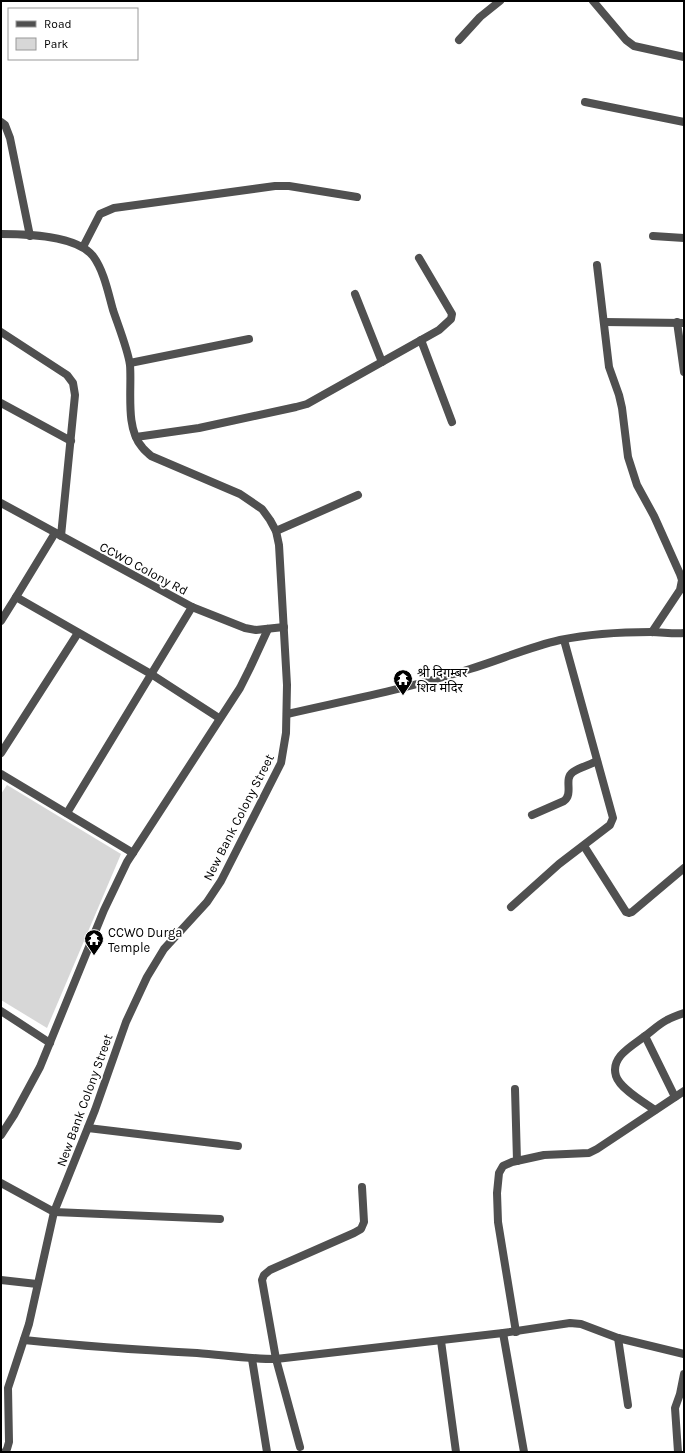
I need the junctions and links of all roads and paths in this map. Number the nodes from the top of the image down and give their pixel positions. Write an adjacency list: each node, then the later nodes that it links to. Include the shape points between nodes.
1 (500, 1): 3 (street, via 480,17)
2 (593, 1): 4 (street, via 634,46)
3 (459, 40)
4 (684, 57)
5 (584, 102): 7 (street)
6 (1, 122): 10 (street, via 5,125 10,138)
7 (684, 122)
8 (357, 197): 13 (street, via 275,186 114,208 100,214)
9 (1, 234): 10 (street, New Bank Colony Street)
10 (30, 236): 13 (street, New Bank Colony Street, via 64,240)
11 (653, 236): 12 (street)
12 (684, 238)
13 (83, 247): 23 (street, New Bank Colony Street, via 93,256 99,267)
14 (419, 258): 21 (street, via 452,314 447,324)
15 (597, 265): 17 (street)
16 (355, 294): 22 (street)
17 (604, 322): 18 (street); 38 (street, via 609,367 622,408 628,457 637,485 682,580 680,590)
18 (681, 323): 24 (street)
19 (1, 332): 28 (street, via 67,375 73,383 76,395)
20 (249, 339): 23 (street)
21 (421, 340): 22 (street); 26 (street)
22 (382, 362): 27 (street, via 296,408 199,428)
23 (130, 363): 27 (street, New Bank Colony Street, via 132,423)
24 (684, 372)
25 (1, 403): 28 (street)
26 (452, 422)
27 (136, 437): 31 (street, New Bank Colony Street, via 141,447 151,456 240,494 262,510)
28 (71, 441): 32 (street)
29 (358, 496): 31 (street)
30 (1, 503): 32 (street, CCWO Colony Rd)
31 (276, 531): 36 (street, New Bank Colony Street)
32 (58, 534): 33 (street); 34 (street, CCWO Colony Rd)
33 (16, 598): 35 (street); 39 (street)
34 (192, 607): 37 (street, CCWO Colony Rd, via 245,628); 42 (street)
35 (1, 621)
36 (284, 627): 37 (street, CCWO Colony Rd); 43 (street, New Bank Colony Street)
37 (268, 629): 44 (street, via 243,681)
38 (652, 632): 40 (street); 41 (street, via 593,635)
39 (78, 633): 42 (street); 45 (street)
40 (684, 633)
41 (564, 640): 43 (street, via 538,646 470,670); 46 (street)
42 (151, 674): 44 (street); 48 (street)
43 (287, 714): 62 (street, New Bank Colony Street, via 284,752 276,773 221,882 207,902 164,949 147,977 126,1022)
44 (219, 718): 51 (street)
45 (1, 753)
46 (597, 762): 49 (street, via 573,772 568,781 568,798 564,802); 50 (street, via 613,818 610,826)
47 (1, 774): 48 (street)
48 (67, 814): 51 (street)
49 (532, 815)
50 (584, 846): 52 (street, via 629,913); 53 (street, via 559,864)
51 (133, 853): 57 (street, via 104,910)
52 (684, 868)
53 (511, 907)
54 (1, 1011): 57 (street)
55 (684, 1013): 56 (street, via 666,1020)
56 (645, 1036): 60 (street); 61 (street, via 621,1054 616,1076 629,1092)
57 (50, 1043): 63 (street, via 40,1067)
58 (515, 1089): 65 (street)
59 (684, 1091): 60 (street)
60 (675, 1097): 61 (street)
61 (655, 1110): 65 (street, via 589,1153 544,1155)
62 (88, 1128): 64 (street); 68 (street, New Bank Colony Street)
63 (2, 1133)
64 (238, 1146)
65 (517, 1161): 72 (street, via 503,1166 499,1173 497,1193 498,1222)
66 (1, 1183): 68 (street)
67 (362, 1187): 79 (street, via 364,1222 361,1229 264,1275 262,1280)
68 (54, 1212): 69 (street); 71 (street, New Bank Colony Street)
69 (220, 1219)
70 (1, 1280): 71 (street)
71 (37, 1284): 75 (street, New Bank Colony Street)
72 (516, 1332): 73 (street); 74 (street, via 570,1323 581,1324)
73 (503, 1333): 76 (street); 86 (street)
74 (618, 1338): 77 (street); 81 (street)
75 (24, 1340): 78 (street); 83 (street, New Bank Colony Street, via 8,1388 9,1442)
76 (441, 1341): 79 (street); 85 (street)
77 (684, 1354)
78 (252, 1359): 79 (street); 84 (street)
79 (276, 1359): 82 (street)
80 (684, 1374): 87 (street, via 675,1408)
81 (628, 1405)
82 (300, 1447)
83 (5, 1452)
84 (267, 1452)
85 (456, 1452)
86 (524, 1452)
87 (678, 1452)

